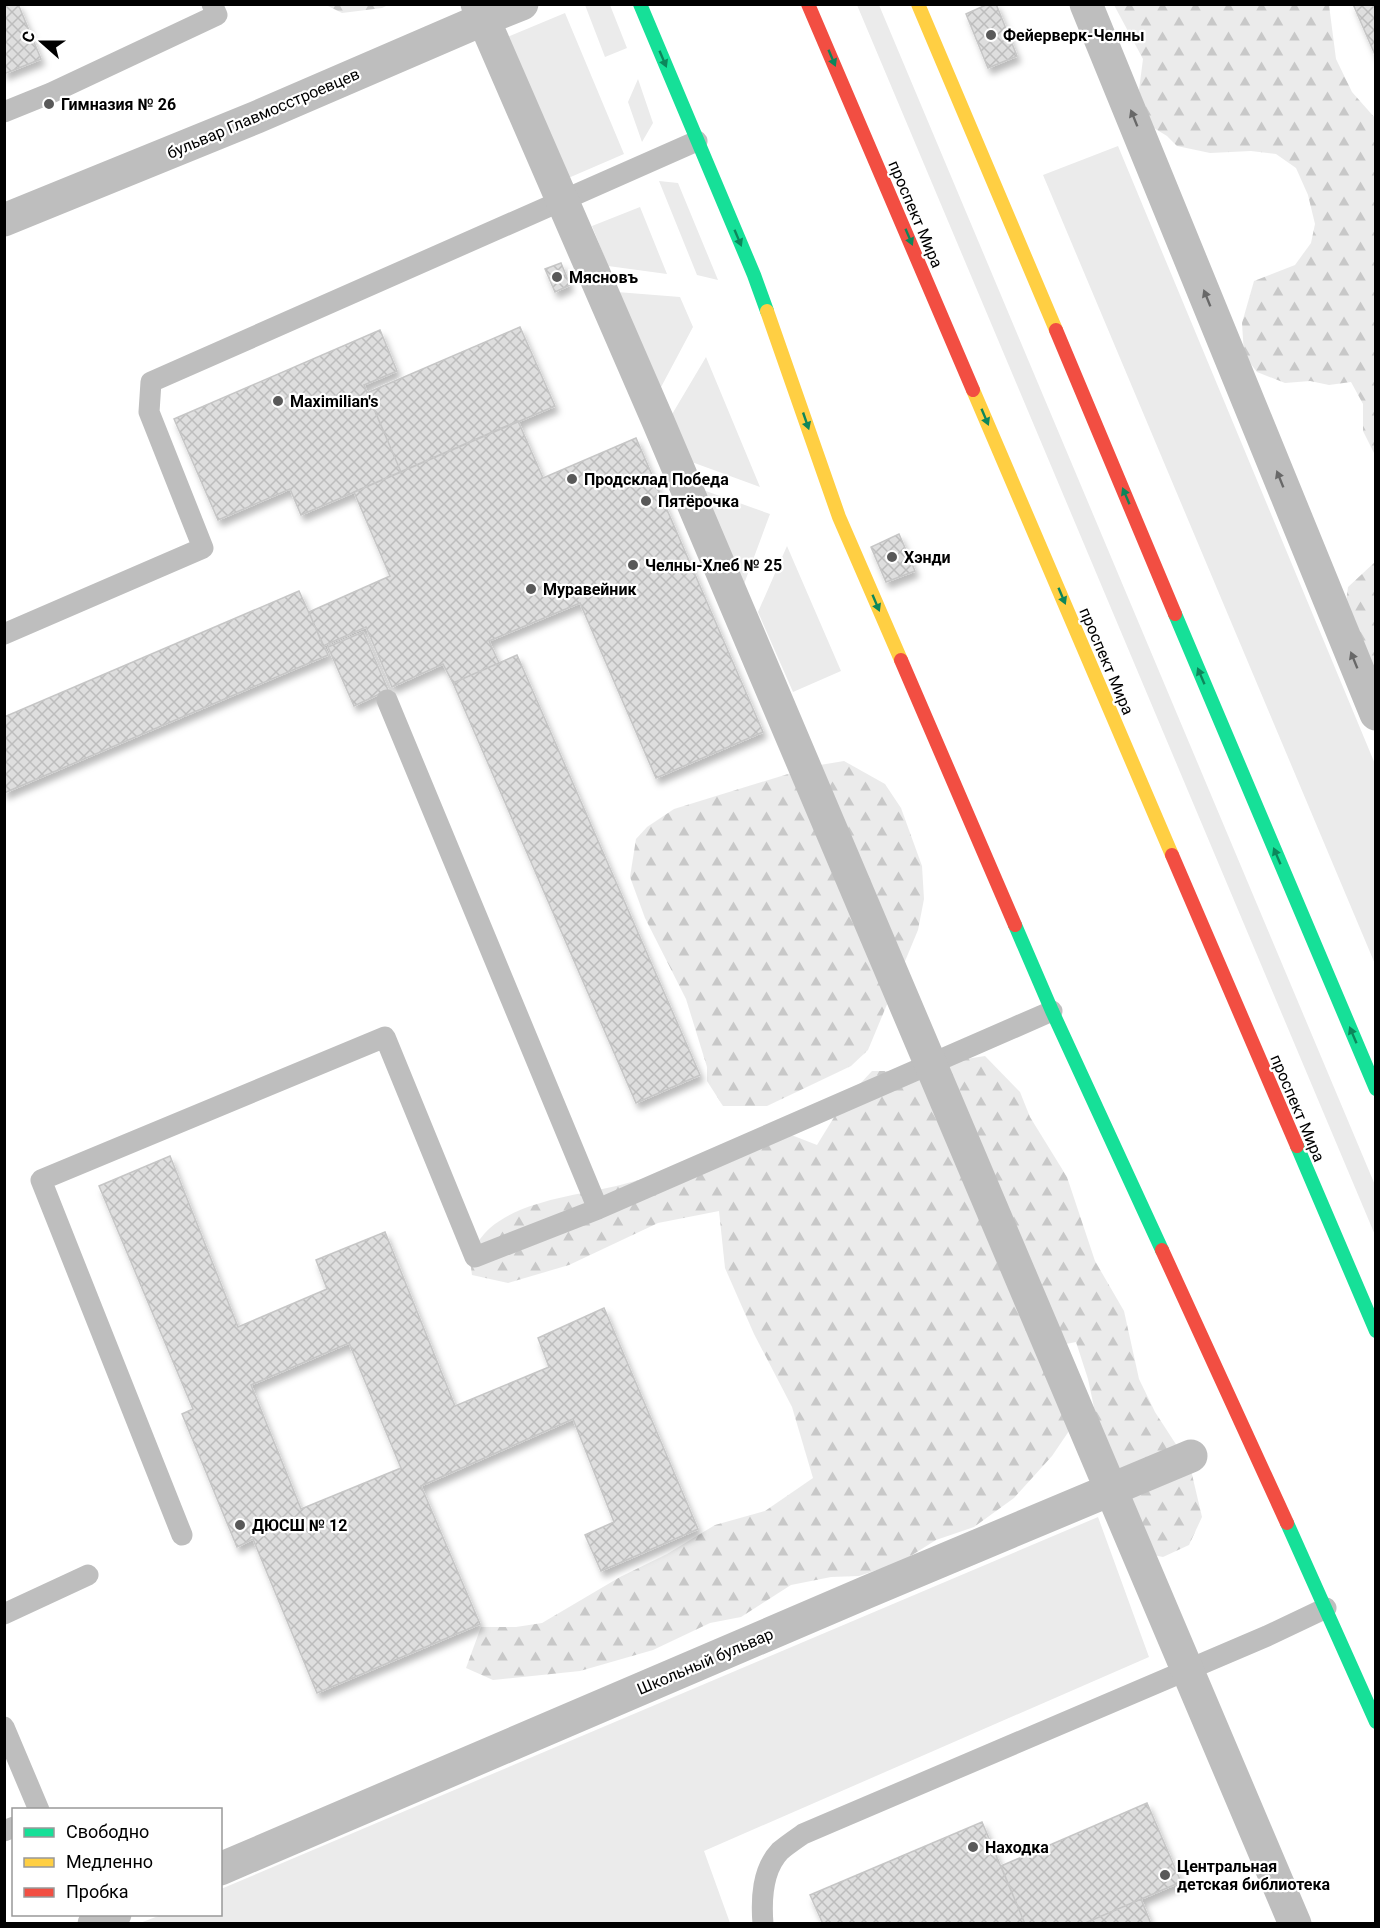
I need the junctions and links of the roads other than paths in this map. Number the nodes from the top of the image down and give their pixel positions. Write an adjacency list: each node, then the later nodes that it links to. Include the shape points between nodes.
1 (212, 4): 8 (lane, via 217,15)
2 (522, 4): 7 (street, бульвар Главмосстроевцев)
3 (640, 4): 9 (main road, one-way to 9)
4 (808, 4): 19 (main road, проспект Мира, one-way to 19)
5 (918, 4): 17 (main road, one-way to 5)
6 (1086, 4): 14 (street, one-way to 6)
7 (480, 12): 10 (street); 11 (street, бульвар Главмосстроевцев, via 257,117)
8 (4, 112)
9 (697, 141): 10 (lane); 15 (main road, one-way to 15, via 754,275 839,517)
10 (561, 201): 12 (lane, via 151,382 149,412 203,548); 16 (street)
11 (4, 220)
12 (4, 634)
13 (387, 700): 18 (lane)
14 (1376, 714)
15 (1053, 1011): 16 (lane); 24 (main road)
16 (930, 1063): 18 (lane); 21 (street)
17 (1376, 1089)
18 (598, 1209): 22 (lane, via 475,1257 385,1037 41,1180)
19 (1376, 1331)
20 (1191, 1456): 21 (street, Школьный бульвар)
21 (1111, 1490): 26 (street); 30 (street, Школьный бульвар)
22 (182, 1535)
23 (88, 1575): 25 (lane)
24 (1326, 1608): 26 (lane); 27 (main road)
25 (4, 1614)
26 (1188, 1670): 33 (lane, via 803,1834 779,1852 765,1877); 34 (street)
27 (1376, 1722)
28 (4, 1726): 29 (lane)
29 (39, 1808)
30 (222, 1868)
31 (110, 1916): 32 (street)
32 (94, 1923)
33 (763, 1923)
34 (1295, 1923)

